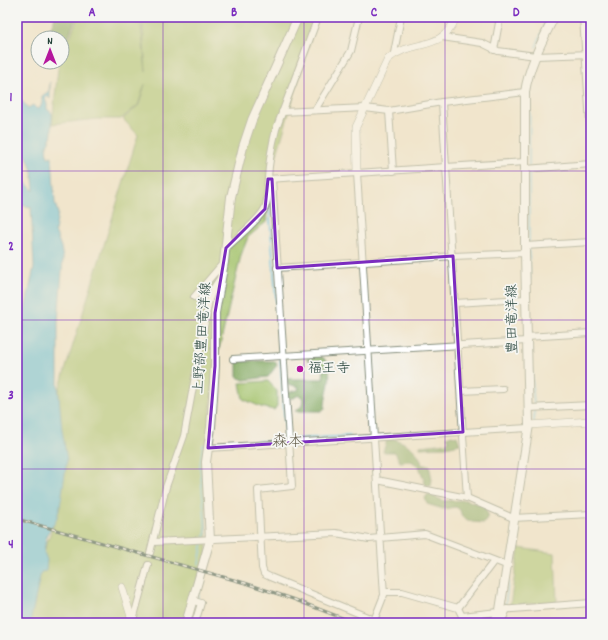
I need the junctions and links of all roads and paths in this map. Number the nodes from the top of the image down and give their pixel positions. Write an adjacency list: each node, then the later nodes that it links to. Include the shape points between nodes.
1 (298, 17): 28 (main road, 上野部豊田竜洋線, via 252,120 243,147 231,197)
2 (318, 17): 19 (street)
3 (359, 17): 17 (street, via 351,51)
4 (401, 17): 11 (street)
5 (456, 17): 9 (street)
6 (500, 17): 10 (street)
7 (554, 17): 13 (main road, 豊田竜洋線)
8 (583, 17): 12 (street)
9 (442, 37): 10 (street, via 482,43); 11 (street)
10 (494, 50): 13 (street)
11 (394, 53): 16 (street, via 388,59)
12 (589, 54): 13 (street); 20 (street)
13 (536, 56): 14 (main road, 豊田竜洋線)
14 (525, 92): 15 (street); 22 (main road, 豊田竜洋線)
15 (442, 102): 18 (street); 23 (street)
16 (365, 108): 17 (street); 18 (street); 25 (street, via 356,127)
17 (315, 110): 19 (street)
18 (389, 111): 24 (street)
19 (282, 112): 26 (street, via 272,148)
20 (591, 139)
21 (591, 164): 22 (street)
22 (524, 166): 23 (street); 29 (main road, 豊田竜洋線)
23 (446, 167): 24 (street); 30 (street)
24 (393, 171): 25 (street)
25 (357, 173): 26 (street); 32 (street)
26 (270, 179): 28 (street, via 264,209); 33 (street)
27 (591, 242): 29 (street)
28 (226, 248): 31 (main road, 上野部豊田竜洋線)
29 (525, 250): 30 (street); 36 (main road, 豊田竜洋線)
30 (453, 256): 32 (street); 37 (street)
31 (224, 262): 34 (main road, 上野部豊田竜洋線); 35 (street)
32 (363, 262): 33 (street); 41 (street)
33 (277, 268): 42 (street)
34 (220, 278): 53 (main road, 上野部豊田竜洋線, via 215,313 215,366); 61 (street, via 209,300 184,436 166,487)
35 (194, 297)
36 (525, 299): 37 (street); 39 (main road, 豊田竜洋線)
37 (455, 303): 40 (street)
38 (591, 333): 39 (street)
39 (526, 339): 40 (street); 47 (main road, 豊田竜洋線)
40 (458, 346): 41 (street); 45 (street)
41 (369, 350): 42 (street); 51 (street)
42 (283, 356): 43 (street); 52 (street)
43 (233, 359)
44 (503, 389): 45 (street)
45 (461, 391): 50 (street)
46 (591, 405): 47 (street)
47 (529, 408): 49 (main road, 豊田竜洋線)
48 (591, 421): 49 (street)
49 (528, 426): 50 (street); 57 (main road, 豊田竜洋線)
50 (463, 432): 51 (street); 55 (street)
51 (375, 438): 52 (street); 54 (street)
52 (288, 443): 53 (street); 58 (street, via 292,486 258,490)
53 (208, 448): 60 (main road, 上野部豊田竜洋線, via 206,462)
54 (377, 480): 55 (street); 59 (street)
55 (467, 498): 57 (street)
56 (591, 514): 57 (street)
57 (513, 518): 65 (main road, 豊田竜洋線)
58 (260, 538): 59 (street, via 336,533 369,539); 60 (street); 73 (street, via 264,574)
59 (380, 538): 63 (street, via 425,534); 67 (street)
60 (210, 540): 61 (street); 68 (main road, 上野部豊田竜洋線)
61 (153, 542): 62 (street)
62 (150, 553)
63 (494, 561): 65 (street); 70 (street)
64 (148, 565): 74 (street)
65 (506, 565): 71 (main road, 豊田竜洋線)
66 (122, 587): 74 (street)
67 (384, 592): 70 (street, via 402,592); 73 (street)
68 (194, 601): 75 (main road, 上野部豊田竜洋線); 76 (street, via 201,603)
69 (591, 603): 71 (street)
70 (458, 608): 72 (street)
71 (502, 610): 72 (street); 79 (main road, 豊田竜洋線); 80 (street)
72 (462, 616): 78 (street)
73 (373, 621): 77 (street)
74 (133, 622)
75 (186, 623)
76 (195, 623)
77 (382, 623)
78 (461, 623)
79 (494, 623)
80 (501, 623)

